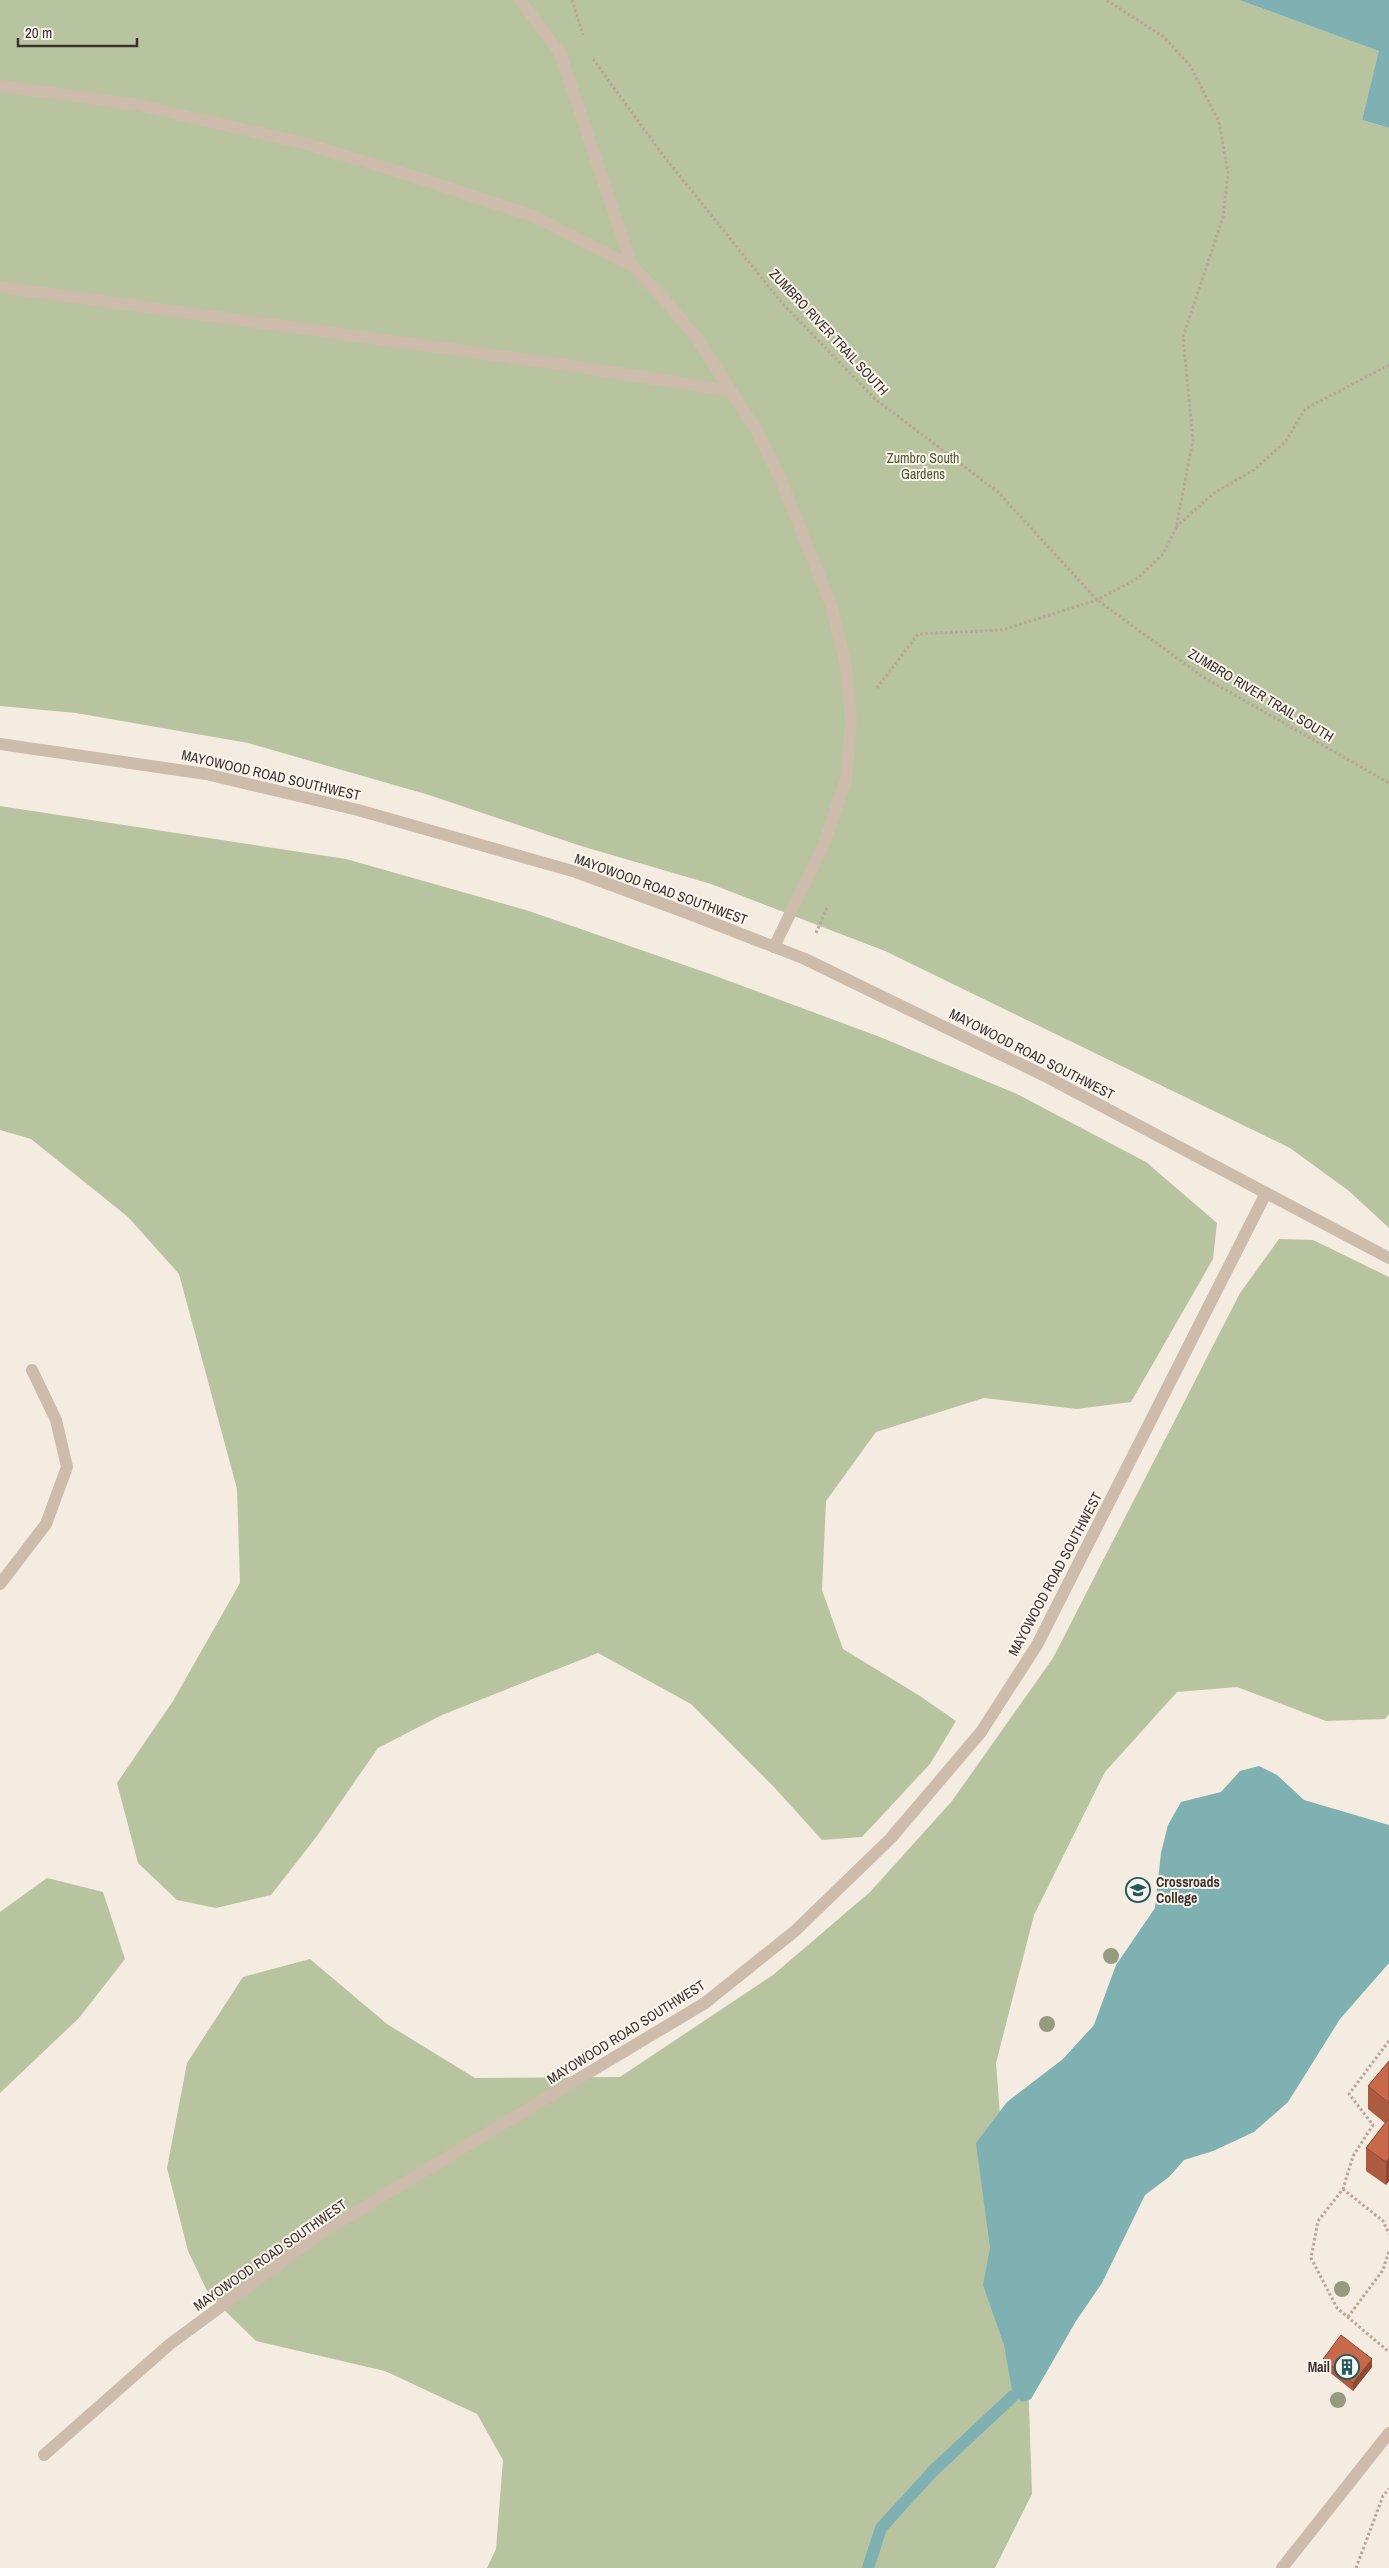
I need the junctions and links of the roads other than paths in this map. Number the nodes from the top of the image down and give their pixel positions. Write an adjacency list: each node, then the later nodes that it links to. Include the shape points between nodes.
1 (520, 0): 3 (street, via 560,53)
2 (0, 86): 3 (street, via 133,104 303,143 536,218)
3 (632, 266): 5 (street, via 696,337)
4 (0, 287): 5 (street)
5 (731, 391): 7 (street, via 755,428 780,478 831,605 846,665 851,722 846,779 824,844)
6 (0, 744): 7 (street, MAYOWOOD ROAD SOUTHWEST, via 206,774 358,810 576,872)
7 (774, 947): 8 (street, MAYOWOOD ROAD SOUTHWEST, via 1045,1076)
8 (1266, 1192): 9 (street, MAYOWOOD ROAD SOUTHWEST); 13 (street, MAYOWOOD ROAD SOUTHWEST, via 1037,1645 981,1732 891,1838 795,1931 705,2003 321,2233 170,2344)
9 (1389, 1258)
10 (32, 1370): 11 (street, via 56,1420 67,1468 46,1524)
11 (0, 1584)
12 (1389, 2433): 14 (street)
13 (44, 2455)
14 (1282, 2568)

